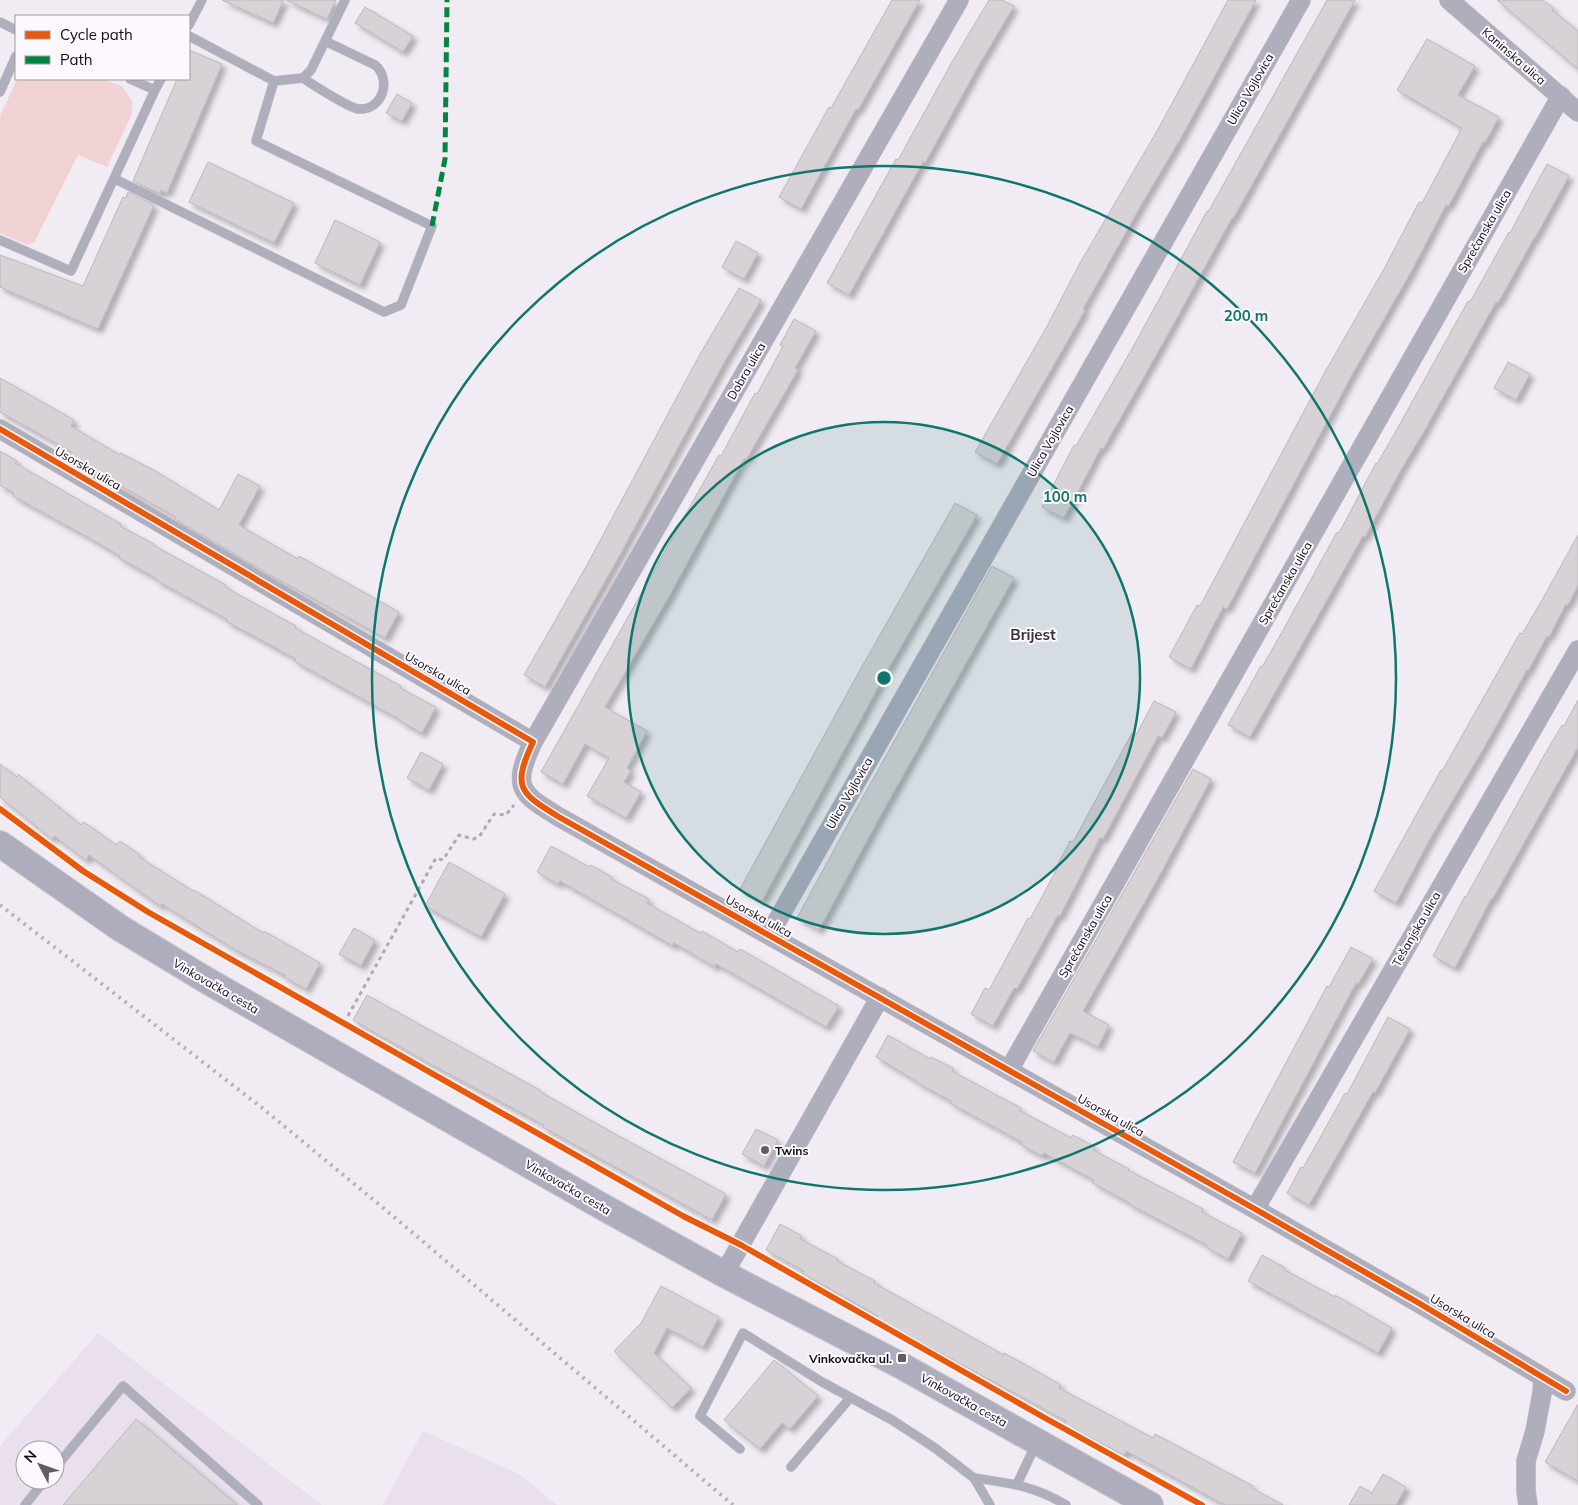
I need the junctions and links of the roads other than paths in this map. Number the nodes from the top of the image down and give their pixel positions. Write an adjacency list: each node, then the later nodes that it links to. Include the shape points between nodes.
1 (202, 0): 7 (lane)
2 (345, 0): 10 (lane)
3 (959, 0): 24 (street, Dobra ulica)
4 (1301, 0): 26 (street, Ulica Vojlovica)
5 (1449, 0): 18 (street, Kaninska ulica)
6 (0, 22): 8 (lane)
7 (190, 23)
8 (15, 30)
9 (190, 37): 15 (lane)
10 (325, 40): 12 (lane, via 311,70); 12 (lane, via 381,70 385,81 383,94 369,107 357,109)
11 (15, 58): 17 (lane)
12 (303, 78): 15 (lane)
13 (132, 80): 16 (lane)
14 (161, 80): 16 (lane)
15 (274, 81): 20 (lane, via 256,140 432,226 401,305 384,312)
16 (156, 90): 20 (lane)
17 (0, 92)
18 (1560, 96): 19 (street, Kaninska ulica); 28 (street, Sprečanska ulica)
19 (1578, 112)
20 (115, 179): 21 (lane, via 72,270)
21 (0, 240)
22 (0, 429): 24 (street, Usorska ulica)
23 (1578, 650): 29 (street, Tešanjska ulica)
24 (533, 742): 26 (street, Usorska ulica, via 522,766 523,788 536,803)
25 (0, 844): 30 (main road, Vinkovačka cesta, via 120,928 206,980)
26 (769, 935): 27 (street, Usorska ulica)
27 (880, 997): 28 (street, Usorska ulica); 30 (street)
28 (1009, 1070): 29 (street, Usorska ulica)
29 (1254, 1209): 31 (street, Usorska ulica)
30 (724, 1274): 34 (main road, Vinkovačka cesta, via 900,1365)
31 (1543, 1377): 32 (street, Usorska ulica); 46 (street, via 1535,1430 1526,1462)
32 (1566, 1390)
33 (850, 1398): 35 (lane, via 743,1333 700,1416); 37 (lane); 38 (lane, via 892,1420)
34 (1037, 1441): 39 (lane); 45 (main road, Vinkovačka cesta)
35 (740, 1448)
36 (65, 1456): 43 (lane, via 123,1386)
37 (791, 1467)
38 (974, 1478): 39 (lane); 41 (lane)
39 (1017, 1484): 44 (lane, via 1049,1494)
40 (38, 1490): 42 (lane)
41 (987, 1504)
42 (25, 1505)
43 (258, 1505)
44 (1066, 1505)
45 (1150, 1505)
46 (1528, 1505)

